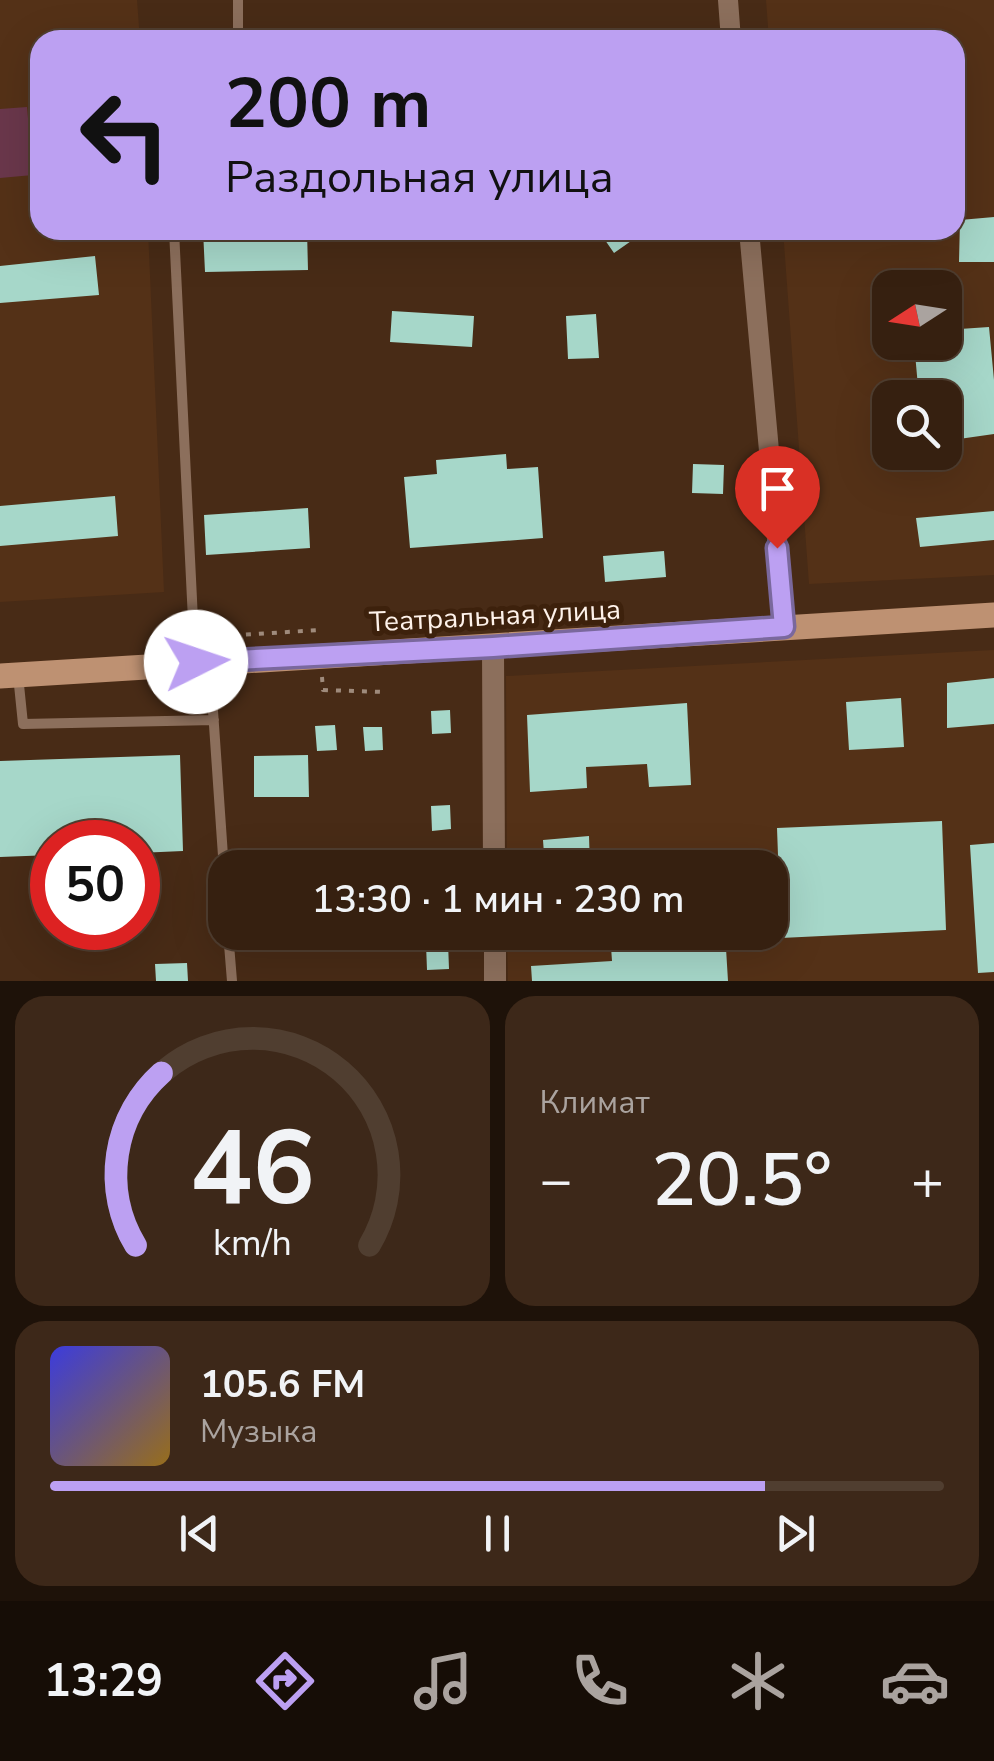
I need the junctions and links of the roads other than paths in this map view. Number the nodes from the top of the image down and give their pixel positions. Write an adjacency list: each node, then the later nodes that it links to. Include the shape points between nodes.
1 (238, 0): 3 (lane)
2 (728, 0): 4 (street)
3 (238, 30)
4 (731, 30)
5 (175, 240): 10 (lane)
6 (750, 240): 8 (street)
7 (994, 615): 8 (main road, Театральная улица)
8 (784, 627): 9 (main road, Театральная улица)
9 (493, 647): 10 (main road, Театральная улица); 14 (street)
10 (203, 661): 11 (main road, Театральная улица); 12 (lane)
11 (9, 675): 12 (lane, via 23,724)
12 (214, 720): 13 (lane)
13 (223, 850)
14 (494, 850)
15 (229, 950): 17 (lane)
16 (495, 950): 18 (street)
17 (232, 981)
18 (495, 981)

